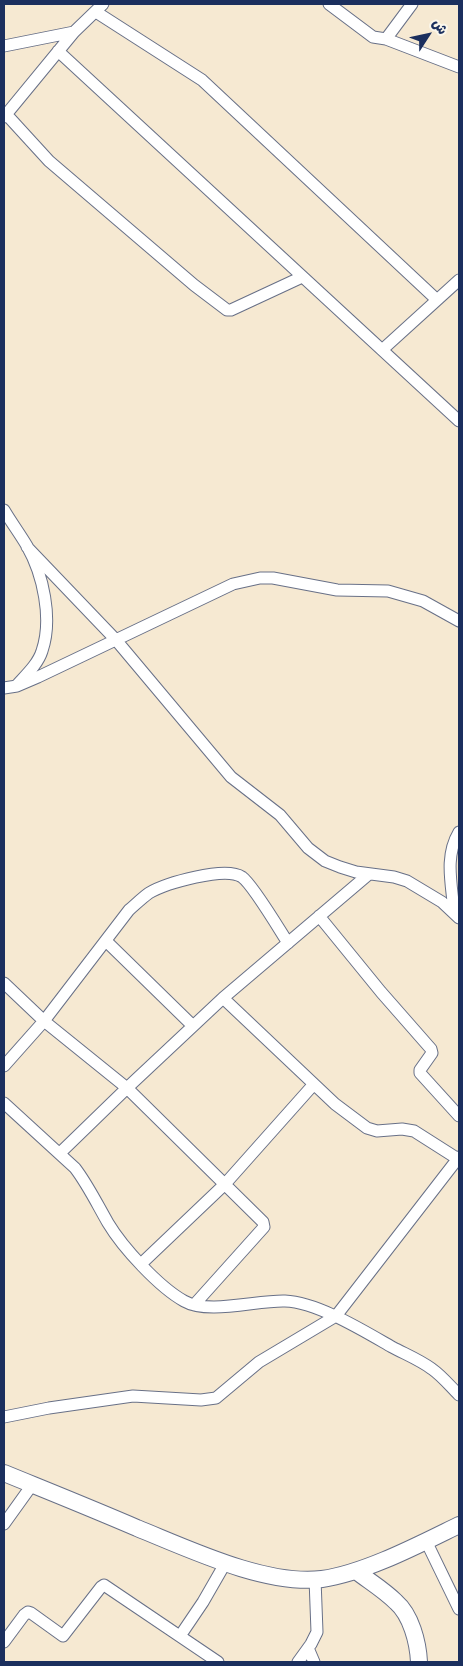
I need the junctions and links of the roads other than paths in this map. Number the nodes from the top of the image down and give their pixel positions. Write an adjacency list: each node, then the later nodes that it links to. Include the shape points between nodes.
1 (329, 4): 5 (street, via 373,38)
2 (412, 4): 5 (street)
3 (100, 8): 4 (street); 12 (street, via 202,80)
4 (74, 32): 6 (street); 7 (street)
5 (386, 39): 8 (street)
6 (4, 46)
7 (58, 51): 9 (street); 10 (street)
8 (459, 67)
9 (5, 115): 10 (street, via 49,161 227,310)
10 (302, 277): 13 (street)
11 (459, 280): 12 (street)
12 (436, 299): 13 (street)
13 (382, 350): 14 (street)
14 (459, 421)
15 (5, 517): 16 (street)
16 (27, 546): 18 (street); 19 (street, via 43,594 46,633 42,652)
17 (459, 621): 18 (street, via 401,593 337,590 260,578 233,584)
18 (116, 640): 19 (street); 22 (street, via 231,777 280,815 308,848 325,861)
19 (17, 686): 20 (street)
20 (4, 688)
21 (459, 832): 23 (street, via 450,856 450,883)
22 (369, 874): 23 (street, via 407,881 442,902); 24 (street)
23 (456, 915)
24 (320, 916): 26 (street); 35 (street, via 432,1049 420,1073)
25 (106, 942): 26 (street, via 134,906 150,892 197,876 235,874 248,883); 29 (street); 30 (street)
26 (288, 943): 28 (street)
27 (4, 983): 29 (street)
28 (224, 998): 30 (street); 32 (street)
29 (44, 1021): 31 (street); 33 (street)
30 (193, 1026): 33 (street)
31 (4, 1066)
32 (314, 1084): 37 (street, via 367,1128 414,1131); 38 (street)
33 (126, 1088): 36 (street); 38 (street)
34 (4, 1103): 36 (street)
35 (459, 1116)
36 (60, 1153): 39 (street, via 84,1179 122,1244)
37 (458, 1158): 41 (street)
38 (225, 1184): 39 (street); 40 (street, via 264,1225)
39 (140, 1264): 40 (street, via 179,1298)
40 (194, 1305): 41 (street, via 288,1301)
41 (336, 1316): 42 (street, via 425,1364); 43 (street, via 259,1362 216,1398 133,1396)
42 (459, 1395)
43 (4, 1417)
44 (4, 1473): 45 (street)
45 (32, 1485): 46 (street); 49 (street)
46 (4, 1524)
47 (459, 1525): 48 (street)
48 (426, 1541): 50 (street); 52 (street)
49 (226, 1562): 51 (street, via 266,1574); 53 (street)
50 (356, 1571): 51 (street); 59 (street, via 397,1602 406,1614 414,1633)
51 (314, 1579): 55 (street, via 317,1632)
52 (459, 1609)
53 (180, 1636): 54 (street, via 104,1585 63,1636 28,1612); 56 (street)
54 (4, 1642)
55 (308, 1648): 57 (street); 58 (street)
56 (218, 1662)
57 (298, 1662)
58 (314, 1662)
59 (419, 1662)

